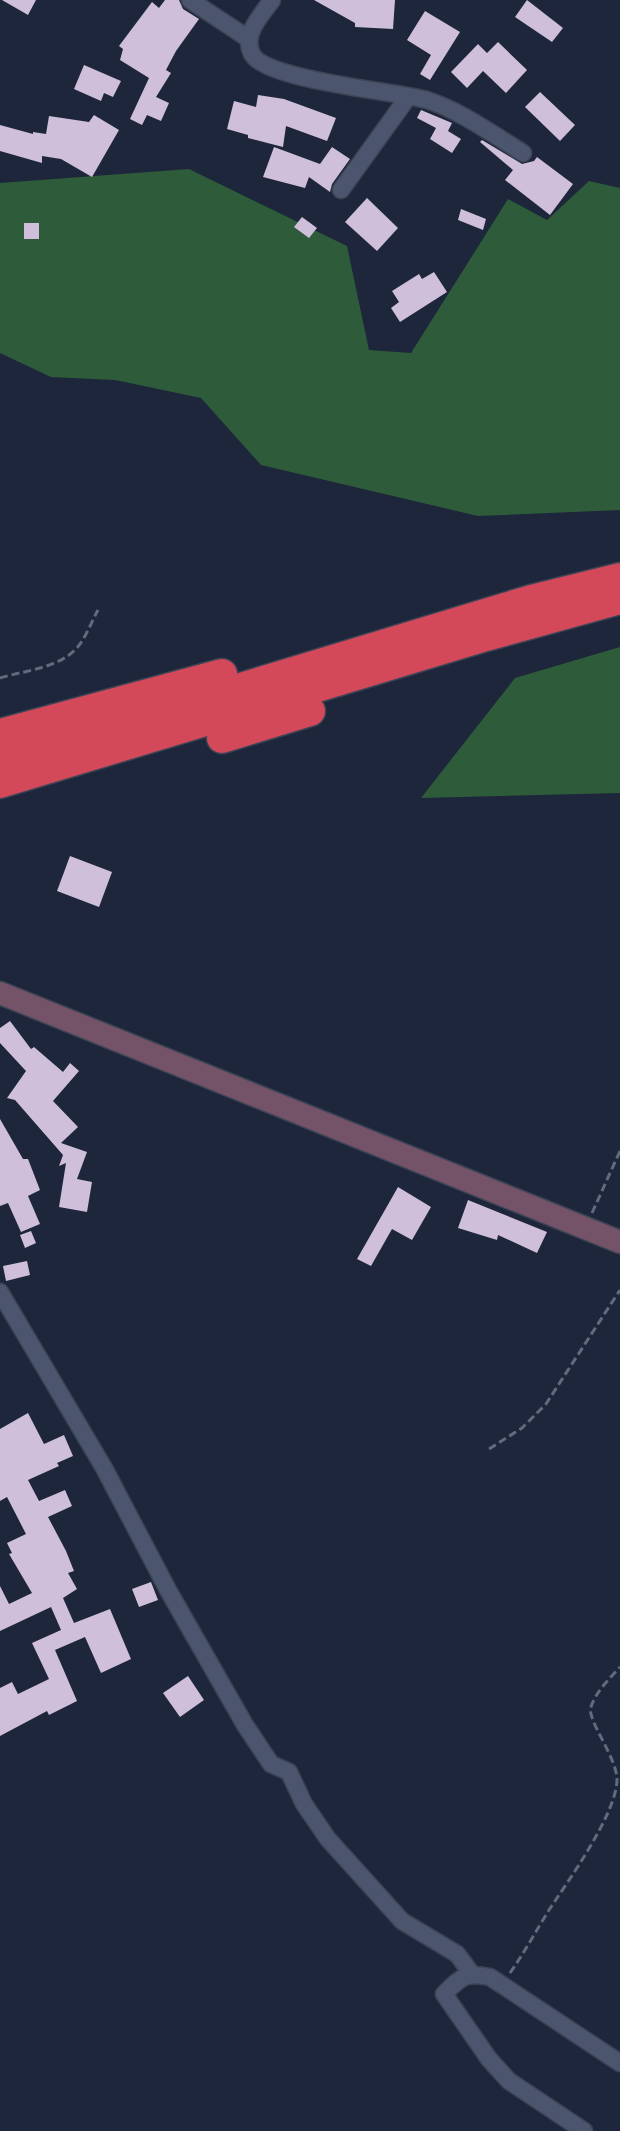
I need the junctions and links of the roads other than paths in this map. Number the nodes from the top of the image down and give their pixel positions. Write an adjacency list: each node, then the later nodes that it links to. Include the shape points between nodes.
1 (190, 0): 3 (street)
2 (272, 0): 3 (street)
3 (249, 39): 4 (street, via 259,62 274,69)
4 (408, 97): 5 (street, via 430,101); 6 (street)
5 (523, 153)
6 (341, 190)
7 (620, 578): 9 (highway)
8 (620, 599): 10 (highway)
9 (531, 600): 11 (highway, via 402,624); 12 (highway)
10 (569, 613): 13 (highway); 14 (highway, via 412,679 265,726)
11 (0, 734)
12 (0, 763)
13 (0, 783)
14 (0, 798)
15 (0, 993): 16 (main road)
16 (620, 1242)
17 (0, 1292): 18 (street, via 271,1764 289,1772 328,1839 402,1921 457,1954)
18 (472, 1974): 19 (street, via 490,1977); 20 (street, via 444,1994 480,2046 509,2081)
19 (620, 2063)
20 (584, 2131)

